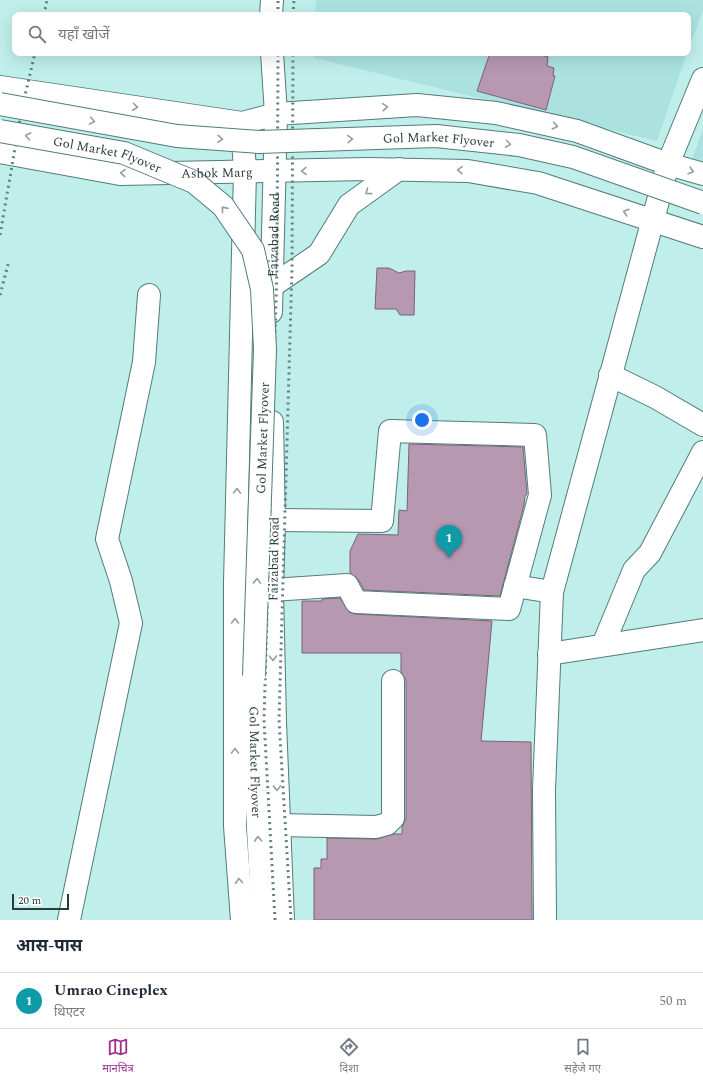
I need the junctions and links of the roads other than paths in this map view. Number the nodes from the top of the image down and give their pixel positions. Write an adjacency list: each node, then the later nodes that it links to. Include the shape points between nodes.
1 (263, 0): 4 (street)
2 (272, 0): 5 (street)
3 (280, 0): 6 (street)
4 (269, 12)
5 (271, 12)
6 (273, 12)
7 (272, 56): 12 (street, Faizabad Road)
8 (703, 79): 17 (street)
9 (0, 87): 10 (street)
10 (72, 98): 13 (street, one-way to 13); 16 (street)
11 (0, 104): 22 (street, Gol Market Flyover, one-way to 22, bridge, via 177,136 259,142 436,136 519,145 573,157)
12 (276, 114): 13 (street); 17 (street, one-way to 17, via 417,105 496,113 576,131); 20 (street, Faizabad Road)
13 (242, 123): 19 (street)
14 (0, 131): 41 (street, Gol Market Flyover, one-way to 14, bridge, via 256,791 254,676 265,349 262,289 253,250 223,206 194,182 124,153)
15 (0, 152): 16 (street, Ashok Marg)
16 (66, 163): 19 (street, Ashok Marg, one-way to 16, via 120,174)
17 (668, 164): 21 (street, one-way to 21); 23 (street)
18 (399, 170): 20 (street, Ashok Marg, one-way to 20); 23 (street, Ashok Marg, one-way to 18, via 538,183 468,171); 25 (street, one-way to 25, via 349,205 319,254)
19 (245, 171): 20 (street, Ashok Marg); 40 (street, one-way to 19, via 235,826 235,599)
20 (274, 171): 25 (street, Faizabad Road)
21 (703, 174)
22 (703, 203)
23 (651, 220): 24 (street, Ashok Marg); 27 (street)
24 (703, 237)
25 (272, 286): 30 (street, Faizabad Road, via 270,377)
26 (149, 295): 39 (street, via 144,362 107,539 131,623)
27 (610, 375): 28 (street); 33 (street)
28 (703, 425)
29 (703, 452): 35 (street, via 650,553 634,570)
30 (274, 520): 31 (street, via 382,521 390,431 535,435 540,495); 32 (street, Faizabad Road)
31 (515, 586): 32 (street, via 509,609 356,602 347,585); 33 (street)
32 (272, 590): 38 (street, Faizabad Road, one-way to 38)
33 (552, 592): 36 (street)
34 (703, 630): 35 (street)
35 (603, 646): 36 (street)
36 (549, 654): 43 (street, via 544,790)
37 (393, 681): 38 (street, via 393,818 387,824 376,827)
38 (278, 825): 42 (street, Faizabad Road)
39 (69, 920)
40 (242, 920)
41 (263, 920)
42 (283, 920)
43 (545, 920)

